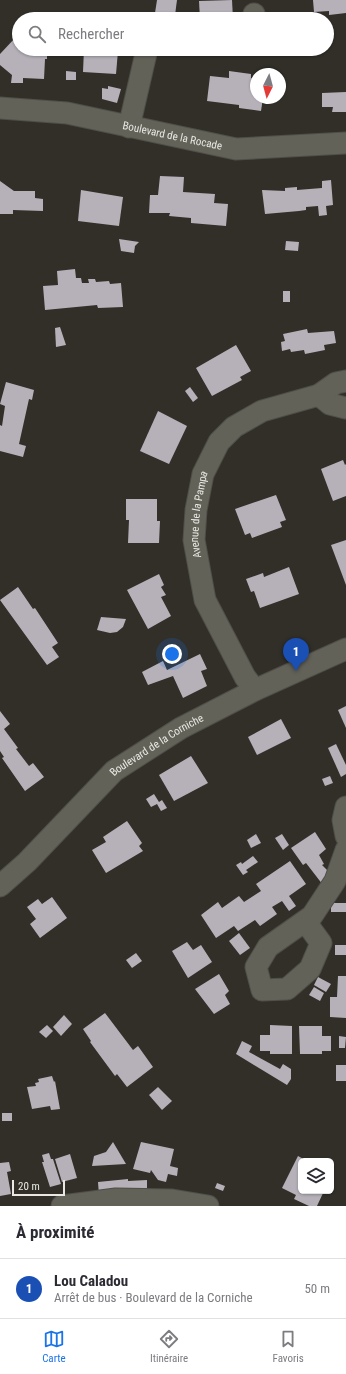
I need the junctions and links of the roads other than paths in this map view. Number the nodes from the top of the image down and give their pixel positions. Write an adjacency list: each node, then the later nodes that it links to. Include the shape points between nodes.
1 (145, 56): 3 (street)
2 (0, 108): 3 (street, Boulevard de la Rocade, via 67,113)
3 (129, 127): 4 (street, Boulevard de la Rocade, via 236,149)
4 (346, 143)
5 (346, 381): 6 (street, Avenue de la Pampa)
6 (319, 395): 7 (street, via 330,404); 9 (street, Avenue de la Pampa, via 262,411 234,427 219,442 203,474 196,510 194,540 205,600 245,677)
7 (346, 408)
8 (346, 649): 9 (street, Boulevard de la Corniche)
9 (255, 690): 13 (street, Boulevard de la Corniche, via 181,728 114,771 27,862)
10 (346, 807): 11 (street, via 343,820)
11 (346, 836)
12 (346, 850): 14 (street, via 335,881 312,916)
13 (0, 886)
14 (305, 921)
15 (62, 1206): 16 (street, via 124,1199 172,1200)
16 (208, 1206)

